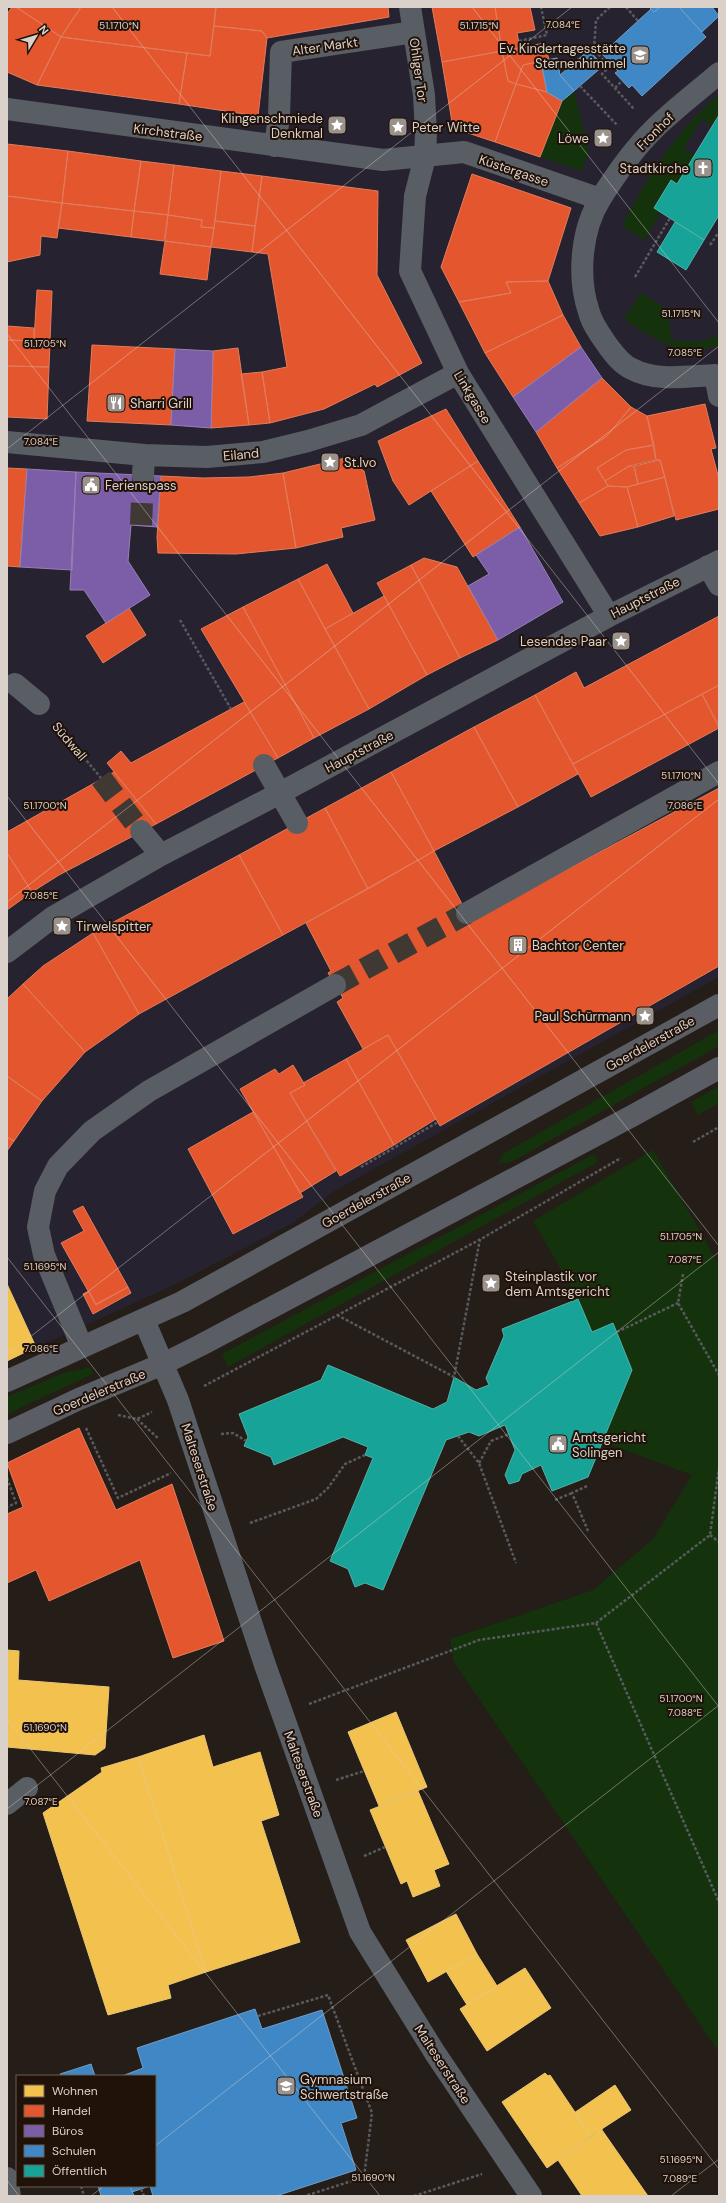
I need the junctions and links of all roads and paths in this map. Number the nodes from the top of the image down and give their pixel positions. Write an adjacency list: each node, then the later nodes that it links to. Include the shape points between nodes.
1 (410, 7): 6 (street, Ohliger Tor)
2 (541, 7): 7 (path, via 547,35)
3 (610, 7): 11 (path, via 596,20 594,49 609,66 602,74)
4 (626, 7): 5 (path)
5 (638, 21)
6 (414, 32): 14 (street, Alter Markt, via 281,52 279,117); 16 (street, Ohliger Tor, via 424,96)
7 (519, 41)
8 (719, 73): 13 (street, Fronhof)
9 (622, 81): 11 (path)
10 (580, 86): 15 (path)
11 (615, 88): 13 (path)
12 (7, 109): 14 (street, Kirchstraße)
13 (653, 130): 15 (street, Fronhof)
14 (275, 146): 16 (street, Kirchstraße, via 382,160)
15 (638, 147): 17 (street, Fronhof)
16 (425, 157): 17 (street, Küstergasse, via 464,152); 22 (street, Linkgasse, via 415,196 410,271)
17 (600, 199): 23 (street, Fronhof, via 589,225 584,248 584,297 589,314 601,336 615,355 631,369 652,376)
18 (670, 218): 21 (path)
19 (719, 232): 20 (path)
20 (710, 245)
21 (635, 277)
22 (458, 373): 24 (street, Eiland, via 361,424 308,442 264,452 144,465); 27 (street, Linkgasse)
23 (718, 382)
24 (7, 442)
25 (716, 559): 26 (street); 27 (street, Hauptstraße)
26 (719, 584)
27 (609, 616): 35 (street, Hauptstraße)
28 (180, 620): 31 (path)
29 (15, 684): 30 (street)
30 (39, 704): 34 (path, Südwall)
31 (232, 708)
32 (264, 765): 35 (street)
33 (719, 772): 39 (street)
34 (101, 778)
35 (280, 793): 36 (street); 38 (street, Hauptstraße)
36 (297, 823)
37 (141, 831): 38 (street)
38 (161, 855): 40 (street, Hauptstraße, via 53,917)
39 (467, 913)
40 (7, 952)
41 (335, 985): 53 (street, via 149,1091 92,1131 58,1166 45,1190 38,1227 44,1255)
42 (719, 1005): 51 (main road, Goerdelerstraße, via 182,1302)
43 (719, 1068): 54 (main road, Goerdelerstraße, via 313,1287)
44 (719, 1127): 45 (path)
45 (693, 1142)
46 (618, 1159): 47 (path)
47 (480, 1239): 50 (path); 50 (path, via 454,1377)
48 (683, 1274): 49 (path)
49 (678, 1303): 52 (path); 55 (path)
50 (336, 1314): 57 (path)
51 (144, 1320): 53 (main road, Goerdelerstraße); 54 (street, Malteserstraße)
52 (617, 1332)
53 (82, 1347): 56 (main road, Goerdelerstraße)
54 (163, 1364): 57 (street, Malteserstraße); 59 (main road, Goerdelerstraße)
55 (719, 1375)
56 (7, 1381)
57 (178, 1400): 95 (street, Malteserstraße, via 265,1665 360,1932 435,2053)
58 (84, 1424): 67 (path, via 118,1498)
59 (7, 1433)
60 (509, 1434): 65 (path, via 491,1441)
61 (216, 1436): 63 (path, via 233,1433)
62 (458, 1436): 65 (path)
63 (246, 1441)
64 (365, 1455): 73 (path, via 345,1464 328,1488 316,1499)
65 (479, 1464): 77 (path)
66 (719, 1468): 75 (path)
67 (176, 1470)
68 (7, 1478): 72 (path, via 16,1503)
69 (587, 1486): 70 (path)
70 (572, 1493): 71 (path); 74 (path)
71 (555, 1500)
72 (7, 1507)
73 (244, 1525)
74 (588, 1531)
75 (710, 1535): 76 (path); 78 (path)
76 (719, 1542)
77 (516, 1563)
78 (596, 1623): 79 (path, via 479,1640); 86 (path)
79 (303, 1706)
80 (364, 1771): 81 (path)
81 (331, 1781)
82 (27, 1788): 83 (street)
83 (7, 1804)
84 (385, 1847): 85 (path)
85 (359, 1858)
86 (719, 1902)
87 (258, 2016): 93 (path, via 328,1995 372,2113 364,2177)
88 (488, 2172): 94 (path)
89 (7, 2178): 91 (street)
90 (142, 2189): 92 (path)
91 (10, 2196)
92 (144, 2196)
93 (305, 2196)
94 (414, 2196)
95 (531, 2196)

